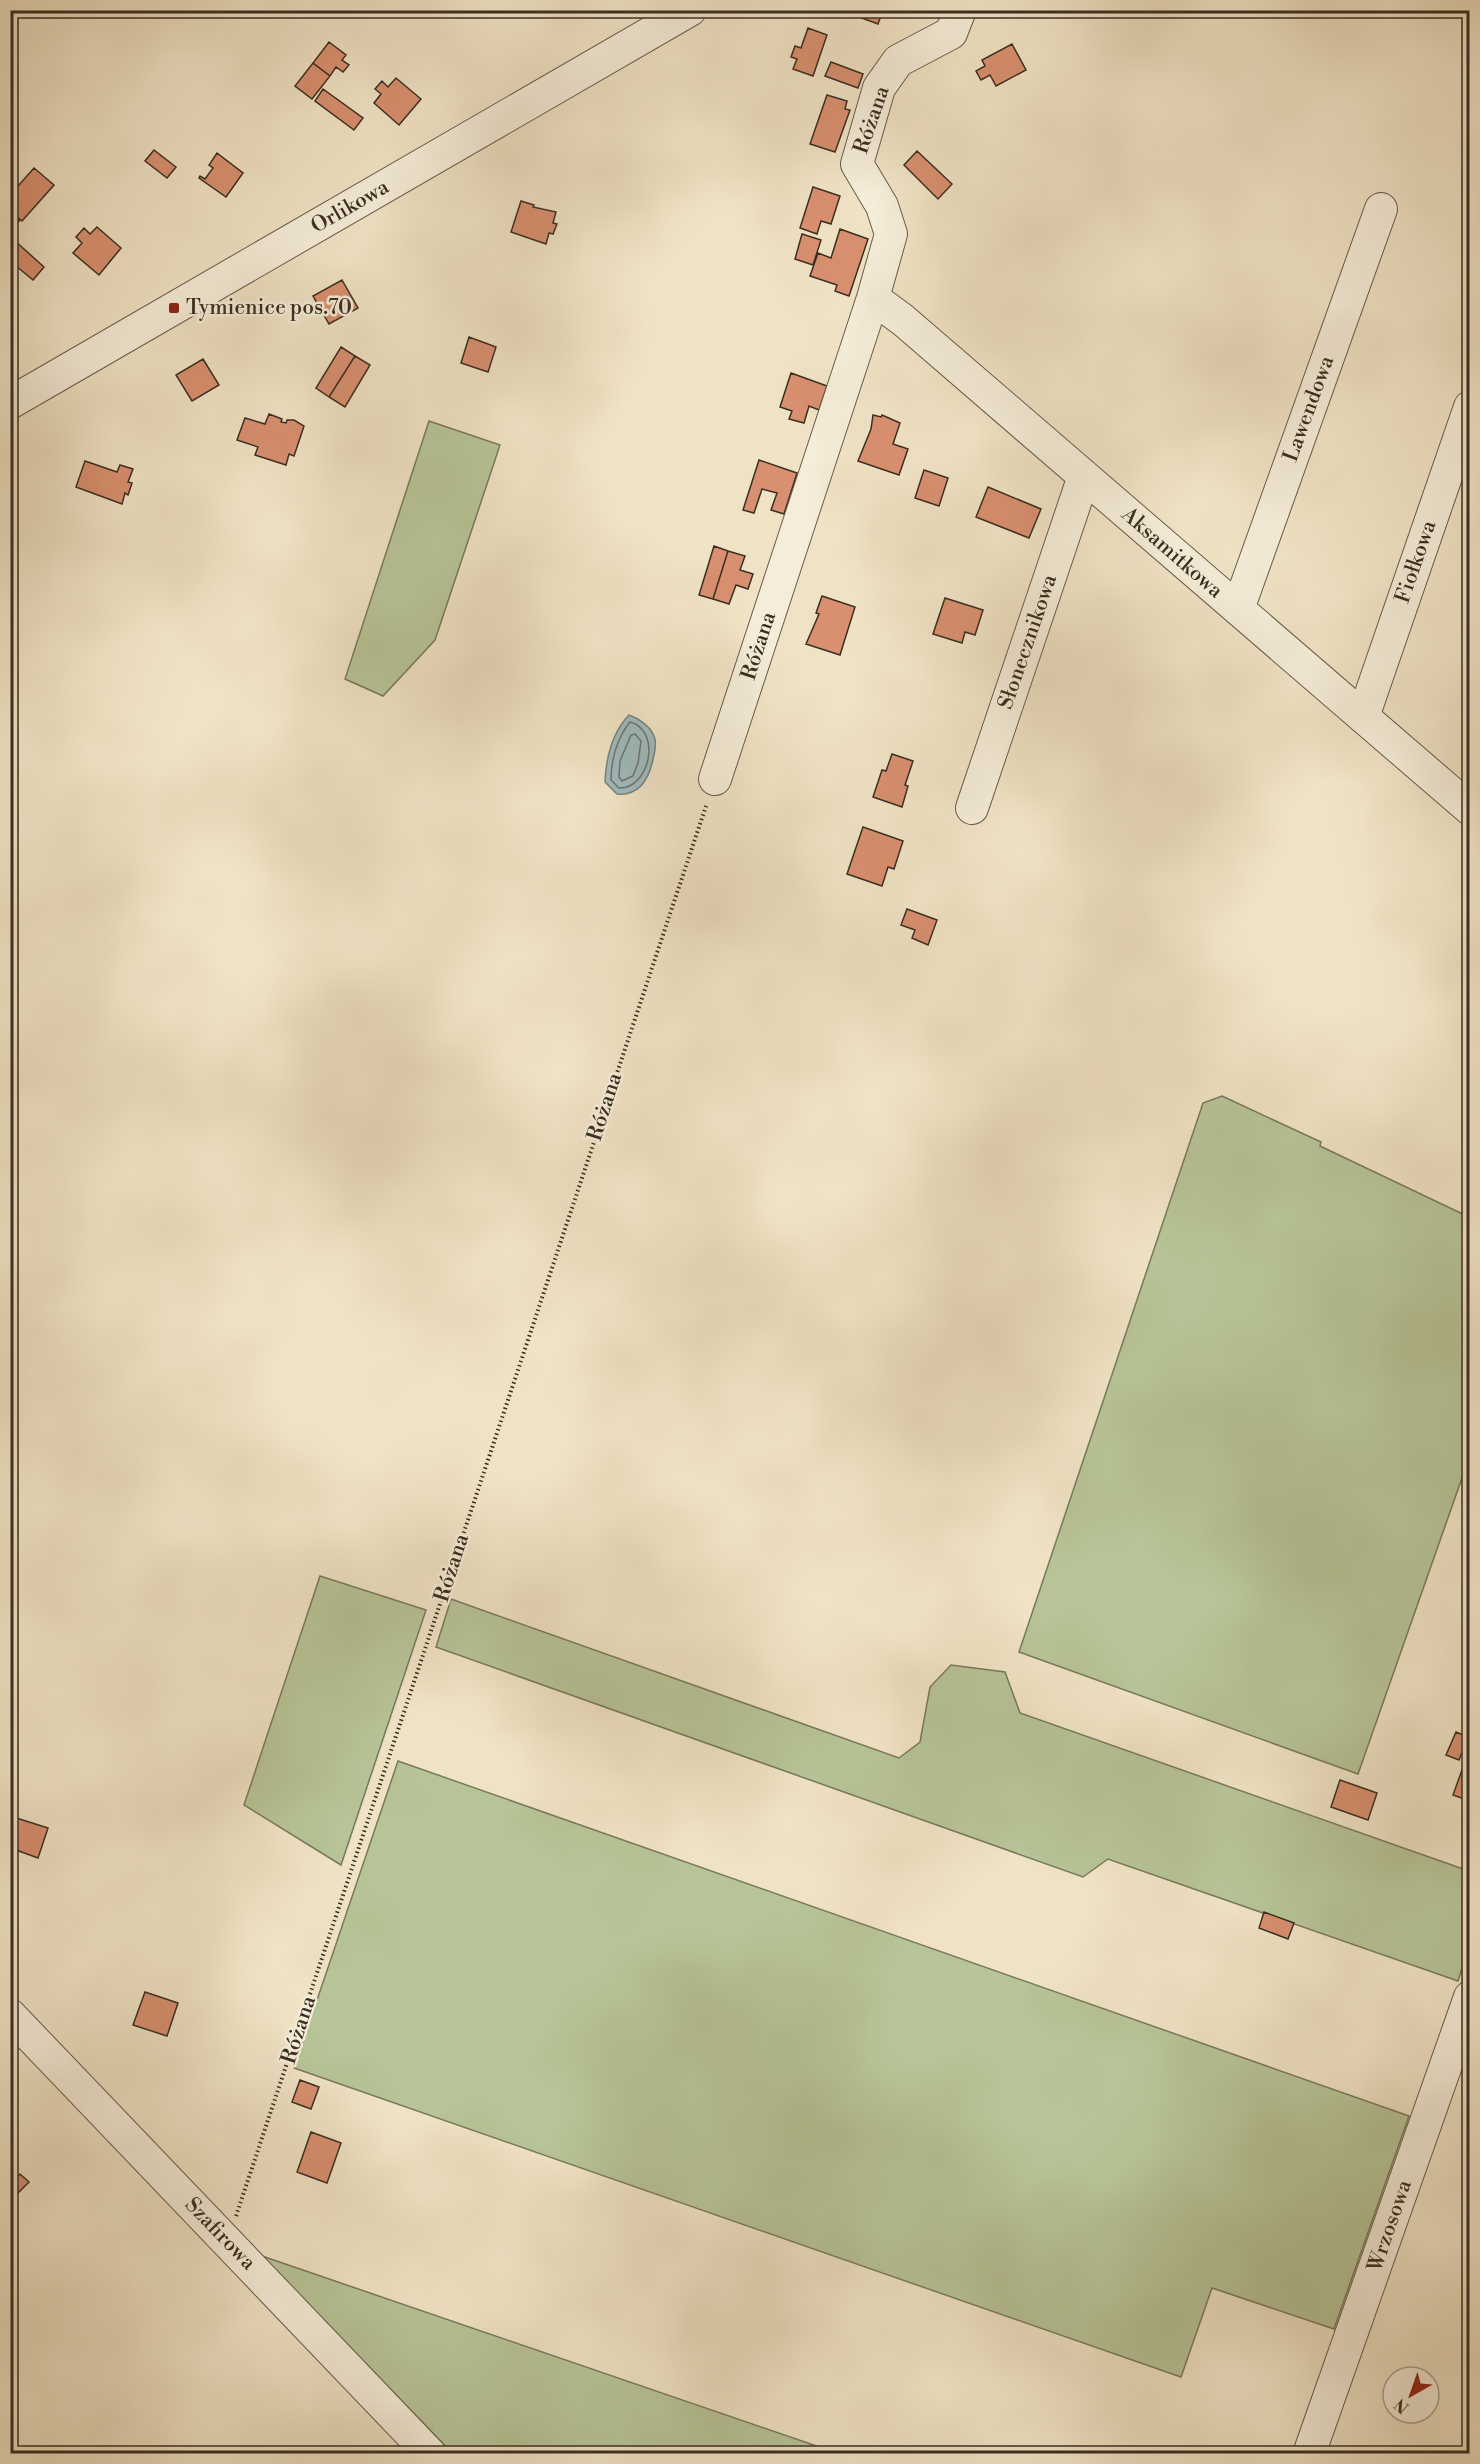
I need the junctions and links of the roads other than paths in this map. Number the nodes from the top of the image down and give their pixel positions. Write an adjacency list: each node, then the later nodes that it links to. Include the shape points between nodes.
1 (690, 10): 5 (street, Orlikowa)
2 (960, 10): 4 (street, Różana, via 951,33 898,61 879,88 857,164 882,206 891,234)
3 (1381, 208): 8 (street, Lawendowa)
4 (873, 298): 7 (street, Aksamitkowa); 10 (street, Różana)
5 (10, 403)
6 (1470, 407): 9 (street, Fiołkowa)
7 (1084, 476): 8 (street, Aksamitkowa); 11 (street, Słonecznikowa)
8 (1238, 609): 9 (street, Aksamitkowa)
9 (1363, 717): 12 (street, Aksamitkowa)
10 (715, 779)
11 (972, 808)
12 (1470, 809)
13 (1470, 1997): 16 (street, Wrzosowa)
14 (10, 2015): 15 (street, Szafirowa)
15 (430, 2454)
16 (1310, 2454)

